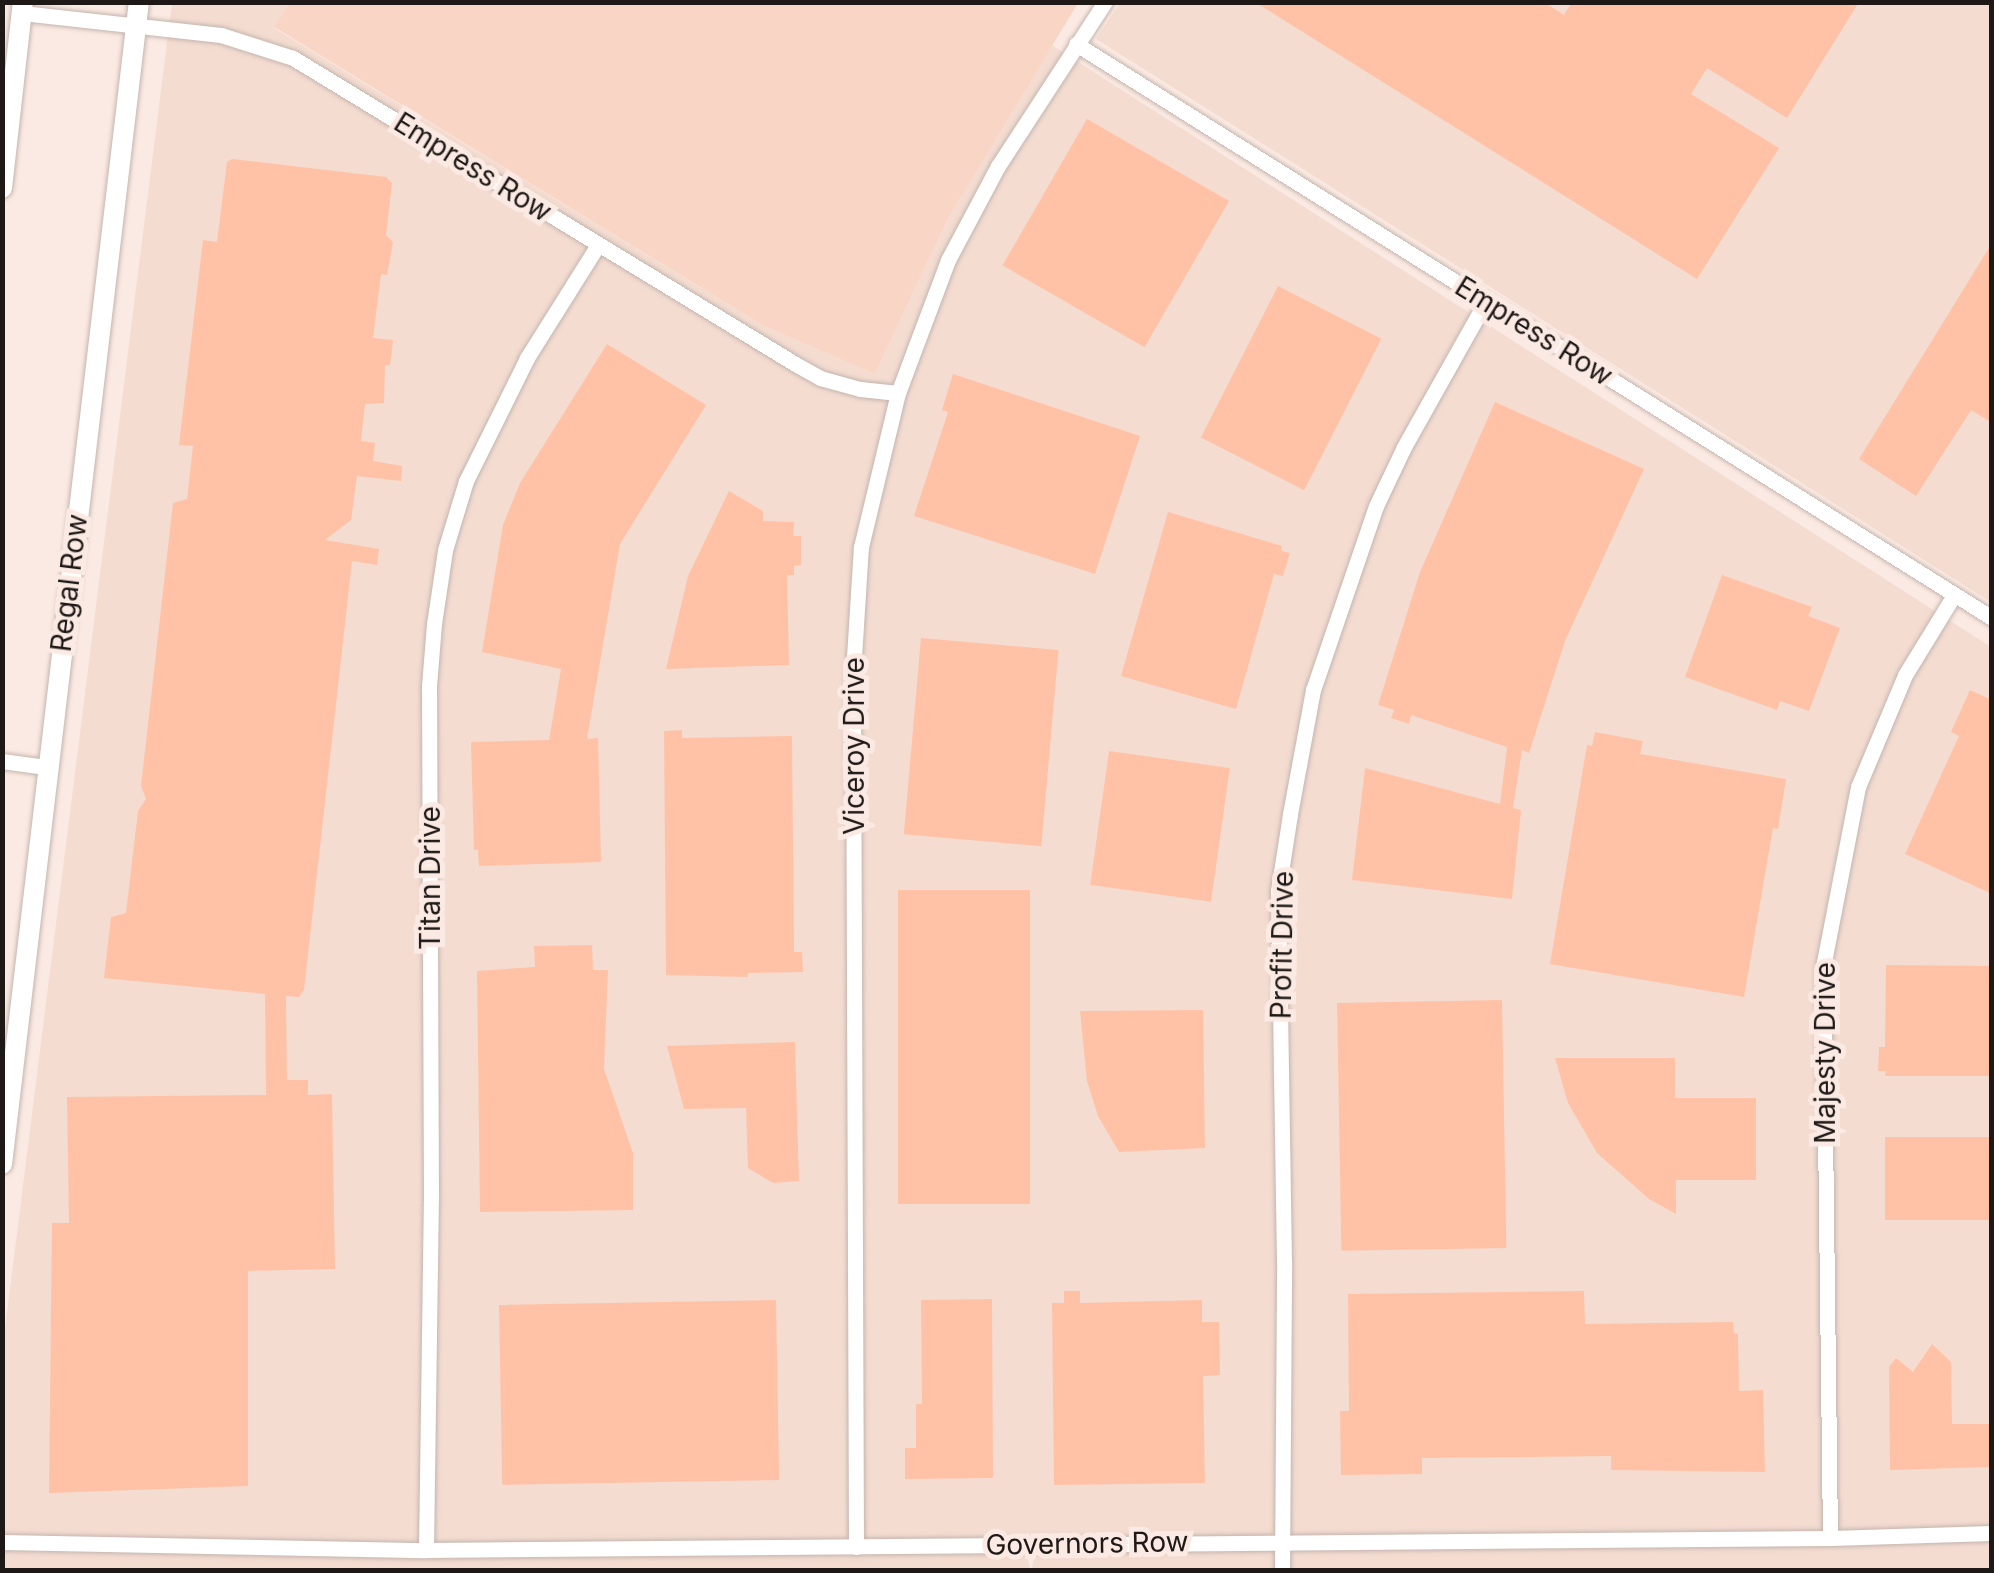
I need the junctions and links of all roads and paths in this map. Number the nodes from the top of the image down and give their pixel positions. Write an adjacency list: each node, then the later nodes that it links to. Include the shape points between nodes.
1 (138, 2): 4 (main road, Regal Row)
2 (1105, 2): 5 (street, Viceroy Drive)
3 (23, 8): 4 (street, Empress Row); 6 (main road)
4 (136, 24): 7 (street, Empress Row, via 221,35 294,58); 13 (main road, Regal Row)
5 (1076, 44): 8 (street, Empress Row); 9 (street, Viceroy Drive, via 948,260)
6 (2, 188)
7 (598, 245): 9 (street, Empress Row, via 820,378); 20 (street, Titan Drive, via 528,358 466,481 445,550 434,624)
8 (1486, 302): 10 (street, Empress Row); 17 (street, Profit Drive, via 1376,506 1313,690 1290,814 1278,891)
9 (898, 393): 19 (street, Viceroy Drive, via 862,547 853,674)
10 (1954, 595): 11 (street, Empress Row); 16 (street, Majesty Drive, via 1905,675 1858,787 1823,966)
11 (1992, 618)
12 (2, 761): 13 (street)
13 (46, 767): 14 (main road, Regal Row)
14 (2, 1164)
15 (1992, 1533): 16 (street, Governors Row)
16 (1830, 1538): 17 (street, Governors Row)
17 (1282, 1540): 19 (street, Governors Row); 21 (street, Profit Drive)
18 (2, 1542): 20 (street, Governors Row)
19 (856, 1547): 20 (street, Governors Row)
20 (426, 1550)
21 (1282, 1570)

